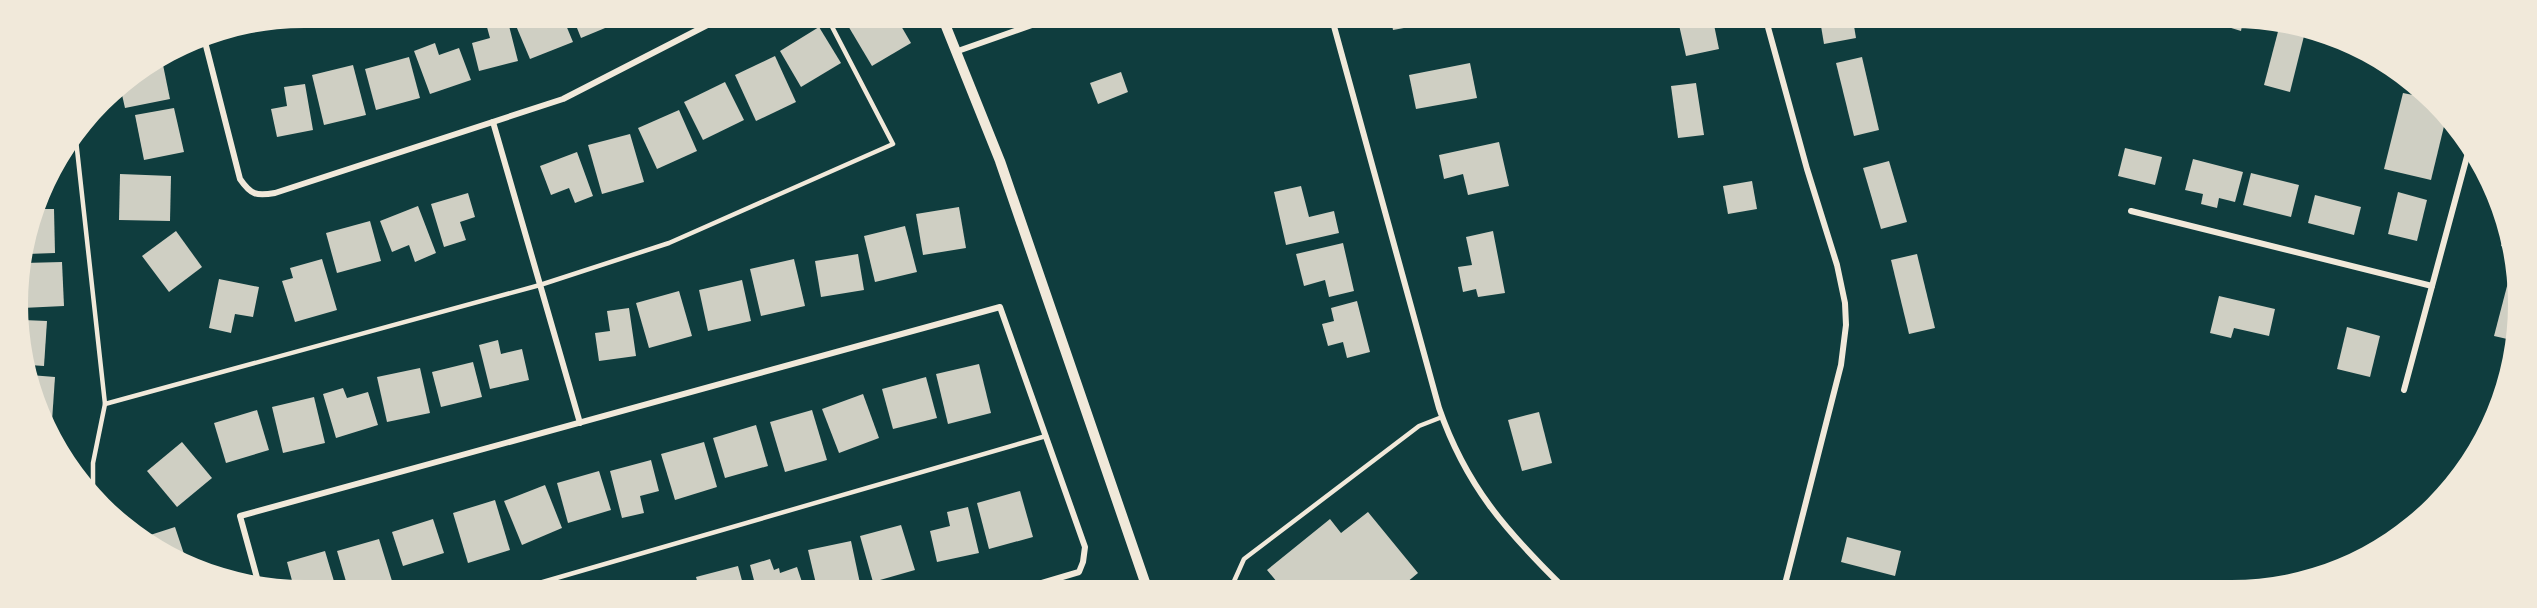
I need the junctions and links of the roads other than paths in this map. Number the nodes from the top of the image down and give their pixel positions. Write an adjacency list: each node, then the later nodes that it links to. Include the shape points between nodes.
1 (701, 28): 9 (street, via 562,99)
2 (833, 28): 13 (lane, via 893,144 669,243)
3 (946, 28): 8 (street)
4 (1023, 28): 8 (street)
5 (1334, 28): 17 (street)
6 (1768, 28): 27 (street, via 1837,265 1846,325 1841,365)
7 (207, 46): 9 (street, via 240,179 248,191 262,195)
8 (954, 52): 24 (street, via 1000,161)
9 (493, 122): 13 (street)
10 (77, 148): 16 (lane)
11 (2467, 158): 14 (street)
12 (2131, 212): 14 (street)
13 (540, 285): 16 (lane); 18 (street)
14 (2432, 286): 15 (street)
15 (2404, 390)
16 (105, 404): 20 (lane)
17 (1442, 417): 25 (lane, via 1419,426 1244,559); 26 (street, via 1464,469 1493,512)
18 (580, 423): 19 (street, via 1000,307); 21 (street, via 240,516)
19 (1046, 436): 22 (lane); 23 (street, via 1085,547 1079,572)
20 (93, 481)
21 (256, 575)
22 (550, 580)
23 (1052, 580)
24 (1144, 580)
25 (1235, 580)
26 (1556, 580)
27 (1786, 580)

